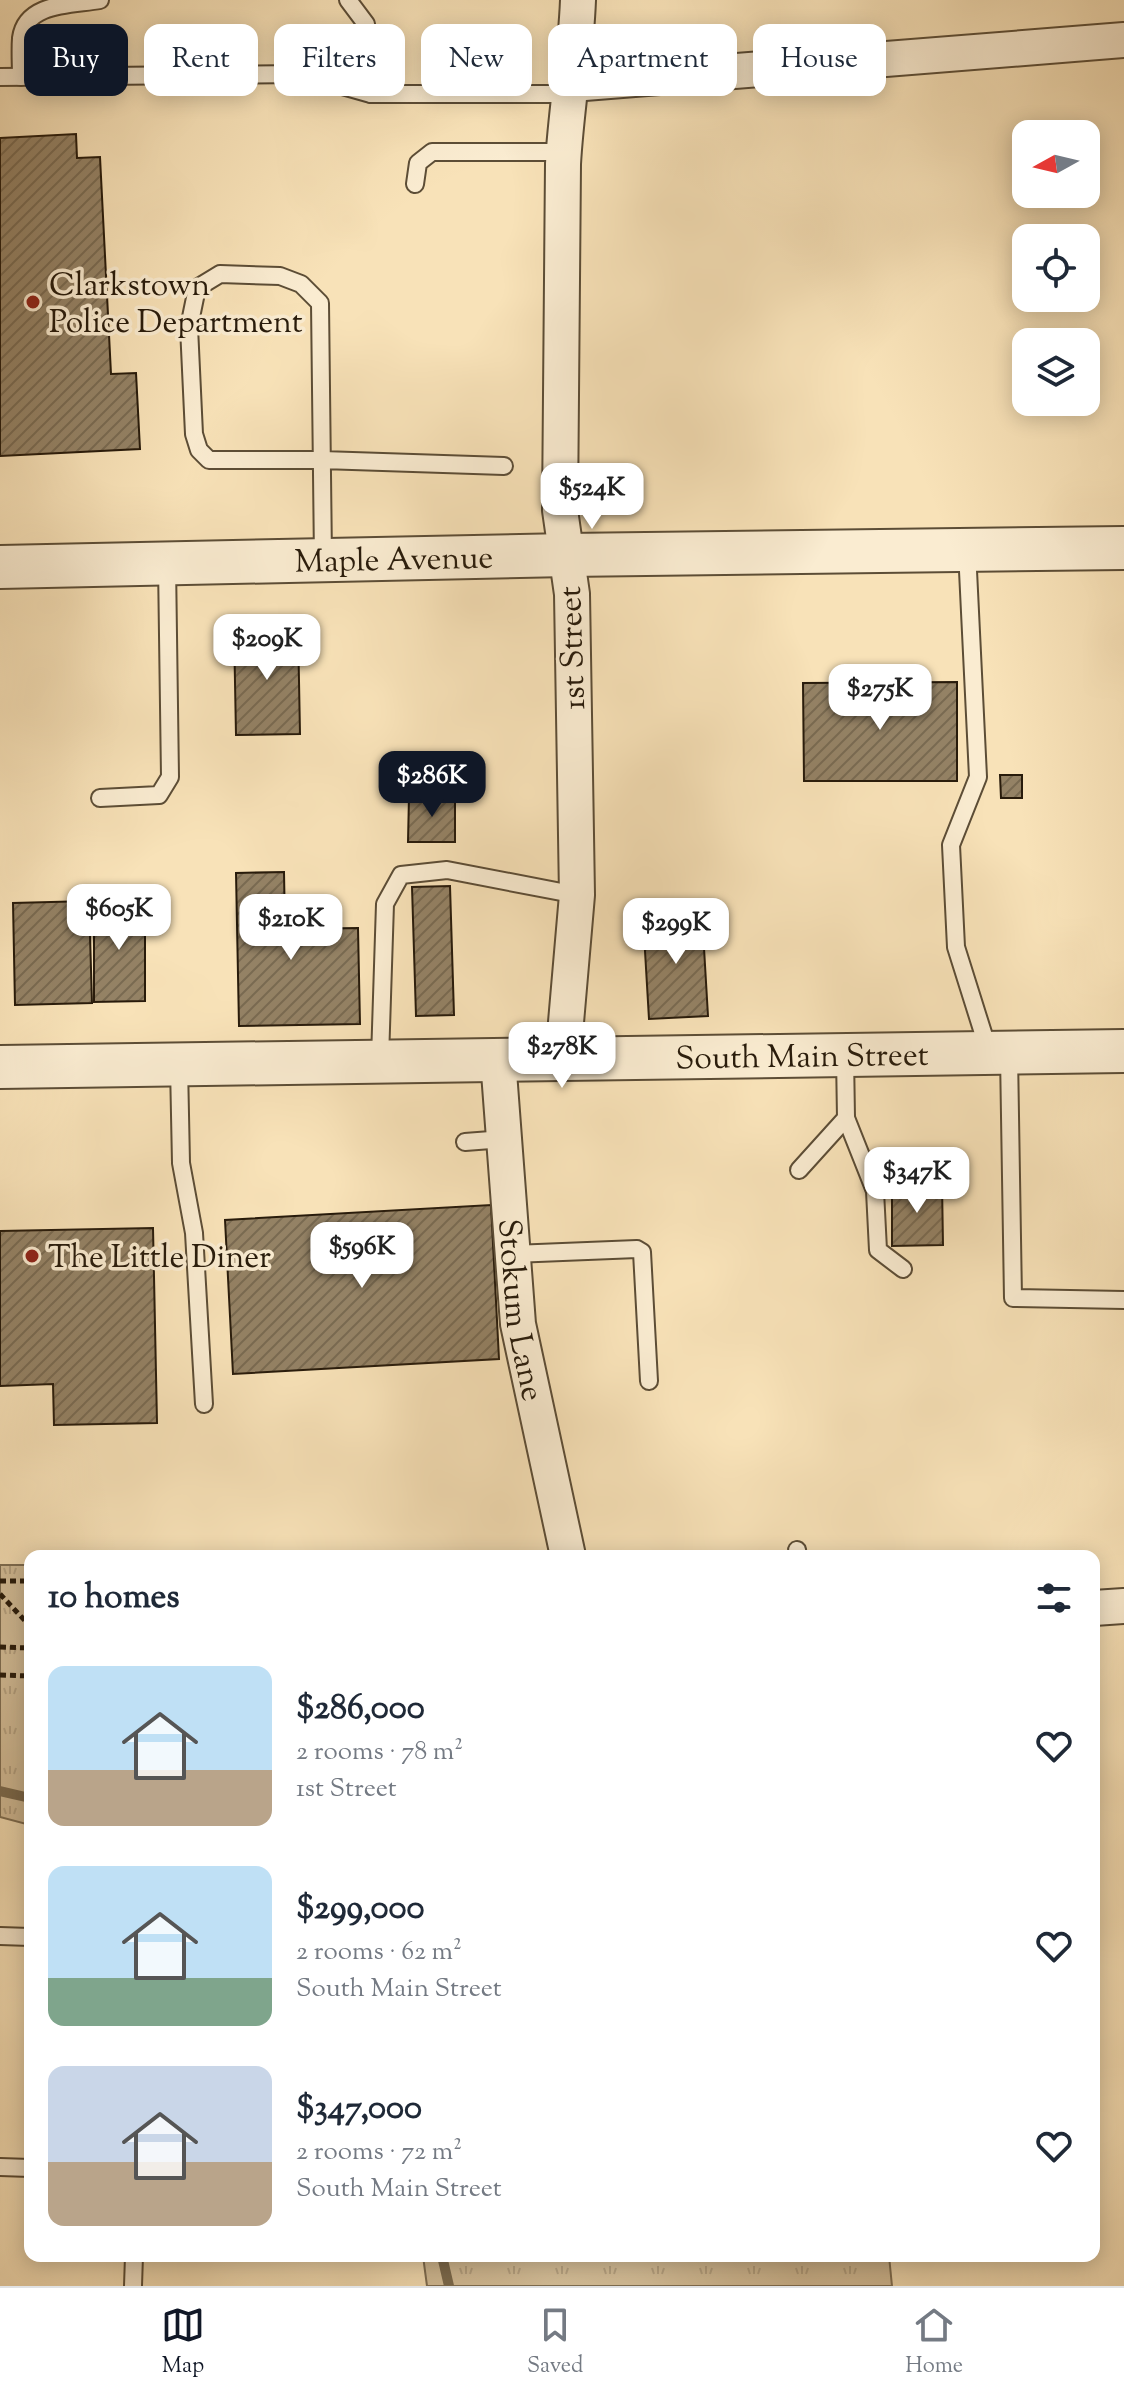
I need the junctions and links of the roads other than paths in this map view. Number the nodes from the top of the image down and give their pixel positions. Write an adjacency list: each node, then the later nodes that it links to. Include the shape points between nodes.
1 (100, 0): 10 (lane, via 41,10 28,20 21,36)
2 (348, 0): 4 (lane)
3 (578, 0): 5 (street, 1st Street)
4 (366, 24)
5 (576, 24)
6 (1124, 40): 8 (street)
7 (274, 74): 10 (lane)
8 (737, 74)
9 (0, 77): 10 (lane)
10 (21, 77)
11 (548, 90): 12 (lane)
12 (405, 93)
13 (570, 96): 14 (street, 1st Street)
14 (564, 152): 15 (lane, via 432,152 418,163); 20 (street, 1st Street, via 560,510)
15 (415, 184)
16 (322, 460): 16 (lane, via 320,303 301,284 280,276 220,274 197,288 189,327 199,450 209,460); 17 (lane); 21 (lane)
17 (504, 466)
18 (1124, 548): 19 (street, Maple Avenue)
19 (967, 550): 20 (street, Maple Avenue); 27 (lane, via 978,777 951,845 956,947)
20 (567, 555): 21 (street, Maple Avenue); 25 (street, 1st Street)
21 (323, 560): 22 (street, Maple Avenue)
22 (167, 564): 23 (street, Maple Avenue); 24 (lane, via 170,777 159,795)
23 (0, 567)
24 (100, 798)
25 (577, 895): 29 (street, 1st Street); 31 (lane, via 447,870 401,875 385,904)
26 (1124, 1051): 27 (street, South Main Street)
27 (999, 1053): 28 (street, South Main Street); 40 (lane, via 1013,1298)
28 (845, 1054): 29 (street, South Main Street); 34 (lane)
29 (563, 1057): 30 (street, South Main Street)
30 (498, 1059): 31 (street, South Main Street); 35 (street, Stokum Lane)
31 (380, 1061): 32 (street, South Main Street)
32 (179, 1064): 33 (street, South Main Street); 42 (lane, via 181,1163 194,1233)
33 (0, 1067)
34 (846, 1118): 37 (lane); 39 (lane, via 875,1191 878,1250)
35 (504, 1139): 36 (lane); 38 (street, Stokum Lane)
36 (465, 1142)
37 (799, 1170)
38 (513, 1254): 41 (lane, via 642,1252); 43 (street, Stokum Lane, via 518,1324)
39 (903, 1269)
40 (1124, 1300)
41 (649, 1381)
42 (204, 1404)
43 (567, 1550)
44 (1124, 1606): 45 (street)
45 (1100, 1608)
46 (0, 1936): 47 (lane)
47 (24, 1937)
48 (0, 2167): 49 (lane)
49 (24, 2168)
50 (134, 2262): 51 (lane)
51 (133, 2286)

